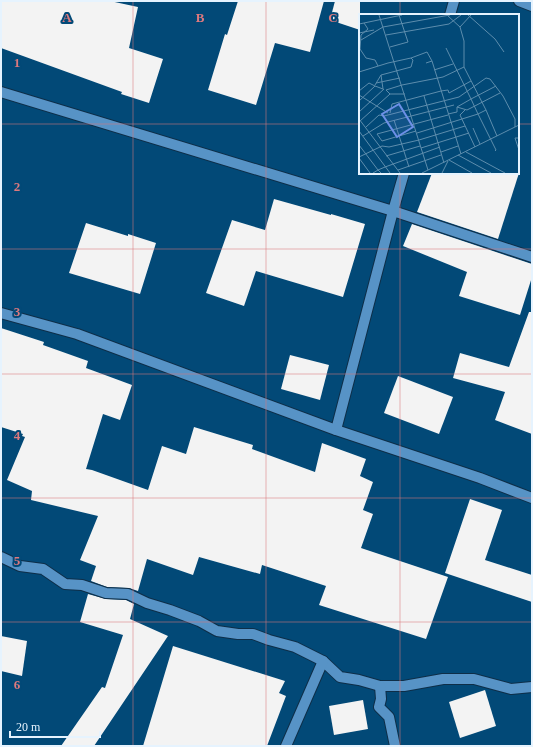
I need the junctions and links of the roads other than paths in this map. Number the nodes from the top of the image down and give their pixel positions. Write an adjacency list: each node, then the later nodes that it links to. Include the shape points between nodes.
1 (454, 1): 4 (street)
2 (519, 1): 3 (street)
3 (532, 6)
4 (450, 14)
5 (1, 92): 7 (street)
6 (404, 174): 7 (street)
7 (393, 211): 8 (street); 10 (street)
8 (532, 257)
9 (1, 313): 10 (street, via 77,334)
10 (336, 430): 11 (street)
11 (532, 498)
12 (1, 557): 13 (street, via 20,566 43,569 65,584 128,594 147,604 200,621 217,631 253,634 296,647)
13 (323, 661): 14 (street, via 340,677); 16 (street)
14 (380, 686): 15 (street, via 404,686 443,679 474,679 511,689); 17 (street, via 379,706 389,717)
15 (532, 687)
16 (286, 746)
17 (395, 746)

